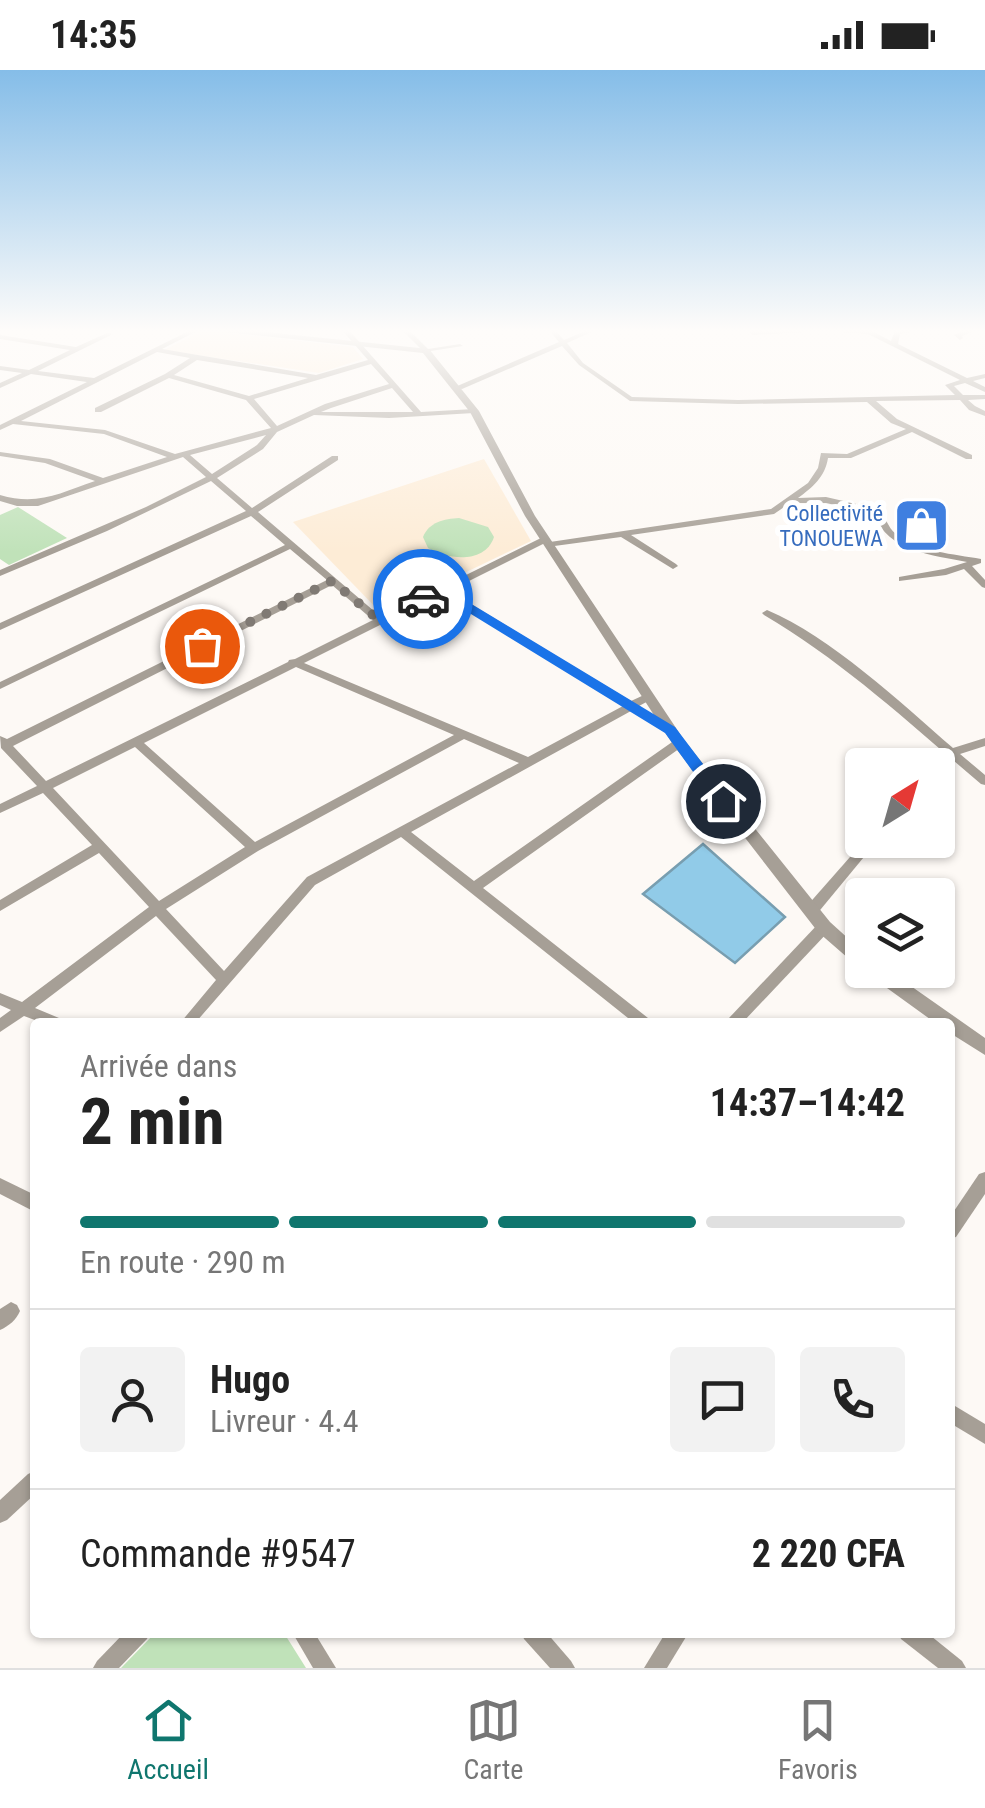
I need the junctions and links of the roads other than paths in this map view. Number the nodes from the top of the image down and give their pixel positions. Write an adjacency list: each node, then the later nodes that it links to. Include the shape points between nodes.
1 (49, 404): 12 (street)
2 (111, 404): 8 (street)
3 (254, 404): 14 (street)
4 (340, 404): 10 (street)
5 (410, 404): 11 (street)
6 (469, 404): 9 (street)
7 (873, 404): 15 (street)
8 (98, 410)
9 (474, 411): 11 (street); 26 (street)
10 (310, 414): 11 (street); 14 (street)
11 (419, 414)
12 (25, 419): 13 (street); 17 (street, via 106,432)
13 (0, 428)
14 (275, 429): 17 (street); 20 (street, via 265,445)
15 (911, 430): 18 (street); 23 (street, via 848,456 824,455 811,485)
16 (0, 454): 21 (street, via 47,461)
17 (180, 456): 20 (street); 21 (street)
18 (969, 457)
19 (335, 458): 24 (street)
20 (213, 479): 24 (street); 30 (street)
21 (103, 482): 22 (street, via 28,504)
22 (0, 498)
23 (789, 500): 25 (street, via 774,511); 28 (street, via 834,501 877,512 883,529 896,538)
24 (252, 512): 27 (street); 37 (street)
25 (624, 535): 26 (street); 29 (street)
26 (548, 542): 34 (street); 40 (street)
27 (291, 545): 32 (street); 39 (street)
28 (976, 562): 31 (street); 33 (street)
29 (673, 566)
30 (2, 570)
31 (902, 578)
32 (332, 581): 36 (street); 45 (street)
33 (985, 586)
34 (441, 590): 36 (street); 41 (street)
35 (767, 613): 48 (street, via 823,647)
36 (379, 620): 38 (street)
37 (0, 627)
38 (293, 662): 43 (street); 44 (street)
39 (0, 686)
40 (648, 697): 41 (street); 42 (street)
41 (630, 706): 42 (street); 51 (street)
42 (670, 730): 47 (street)
43 (464, 734): 51 (street); 57 (street)
44 (135, 741): 53 (street); 57 (street)
45 (2, 742): 53 (street)
46 (985, 742): 49 (street)
47 (679, 744): 59 (street); 62 (street)
48 (947, 748)
49 (955, 751)
50 (955, 755): 52 (street)
51 (528, 762): 55 (street)
52 (985, 781)
53 (44, 787): 54 (street); 56 (street)
54 (0, 809)
55 (402, 831): 59 (street); 65 (street, via 311,880)
56 (99, 846): 60 (street); 61 (street)
57 (254, 848): 61 (street)
58 (857, 858): 62 (street)
59 (474, 887): 72 (street)
60 (0, 906)
61 (156, 908): 65 (street); 68 (street)
62 (811, 911): 63 (street)
63 (824, 927): 64 (street); 73 (street)
64 (845, 945)
65 (224, 980): 71 (street)
66 (894, 988): 69 (street)
67 (0, 998): 68 (street)
68 (25, 1008): 70 (street); 74 (street)
69 (925, 1017)
70 (46, 1018)
71 (191, 1018)
72 (638, 1018)
73 (738, 1018)
74 (0, 1026)
75 (955, 1028): 76 (street)
76 (985, 1047)
77 (985, 1180): 80 (street)
78 (0, 1186): 79 (street)
79 (30, 1201)
80 (955, 1224)
81 (955, 1415): 82 (street)
82 (985, 1435)
83 (30, 1486): 84 (street)
84 (0, 1513)
85 (134, 1638): 90 (street)
86 (306, 1638): 91 (street)
87 (536, 1638): 92 (street)
88 (675, 1638): 93 (street)
89 (916, 1638): 94 (street)
90 (104, 1668)
91 (324, 1668)
92 (564, 1668)
93 (654, 1668)
94 (956, 1668)

